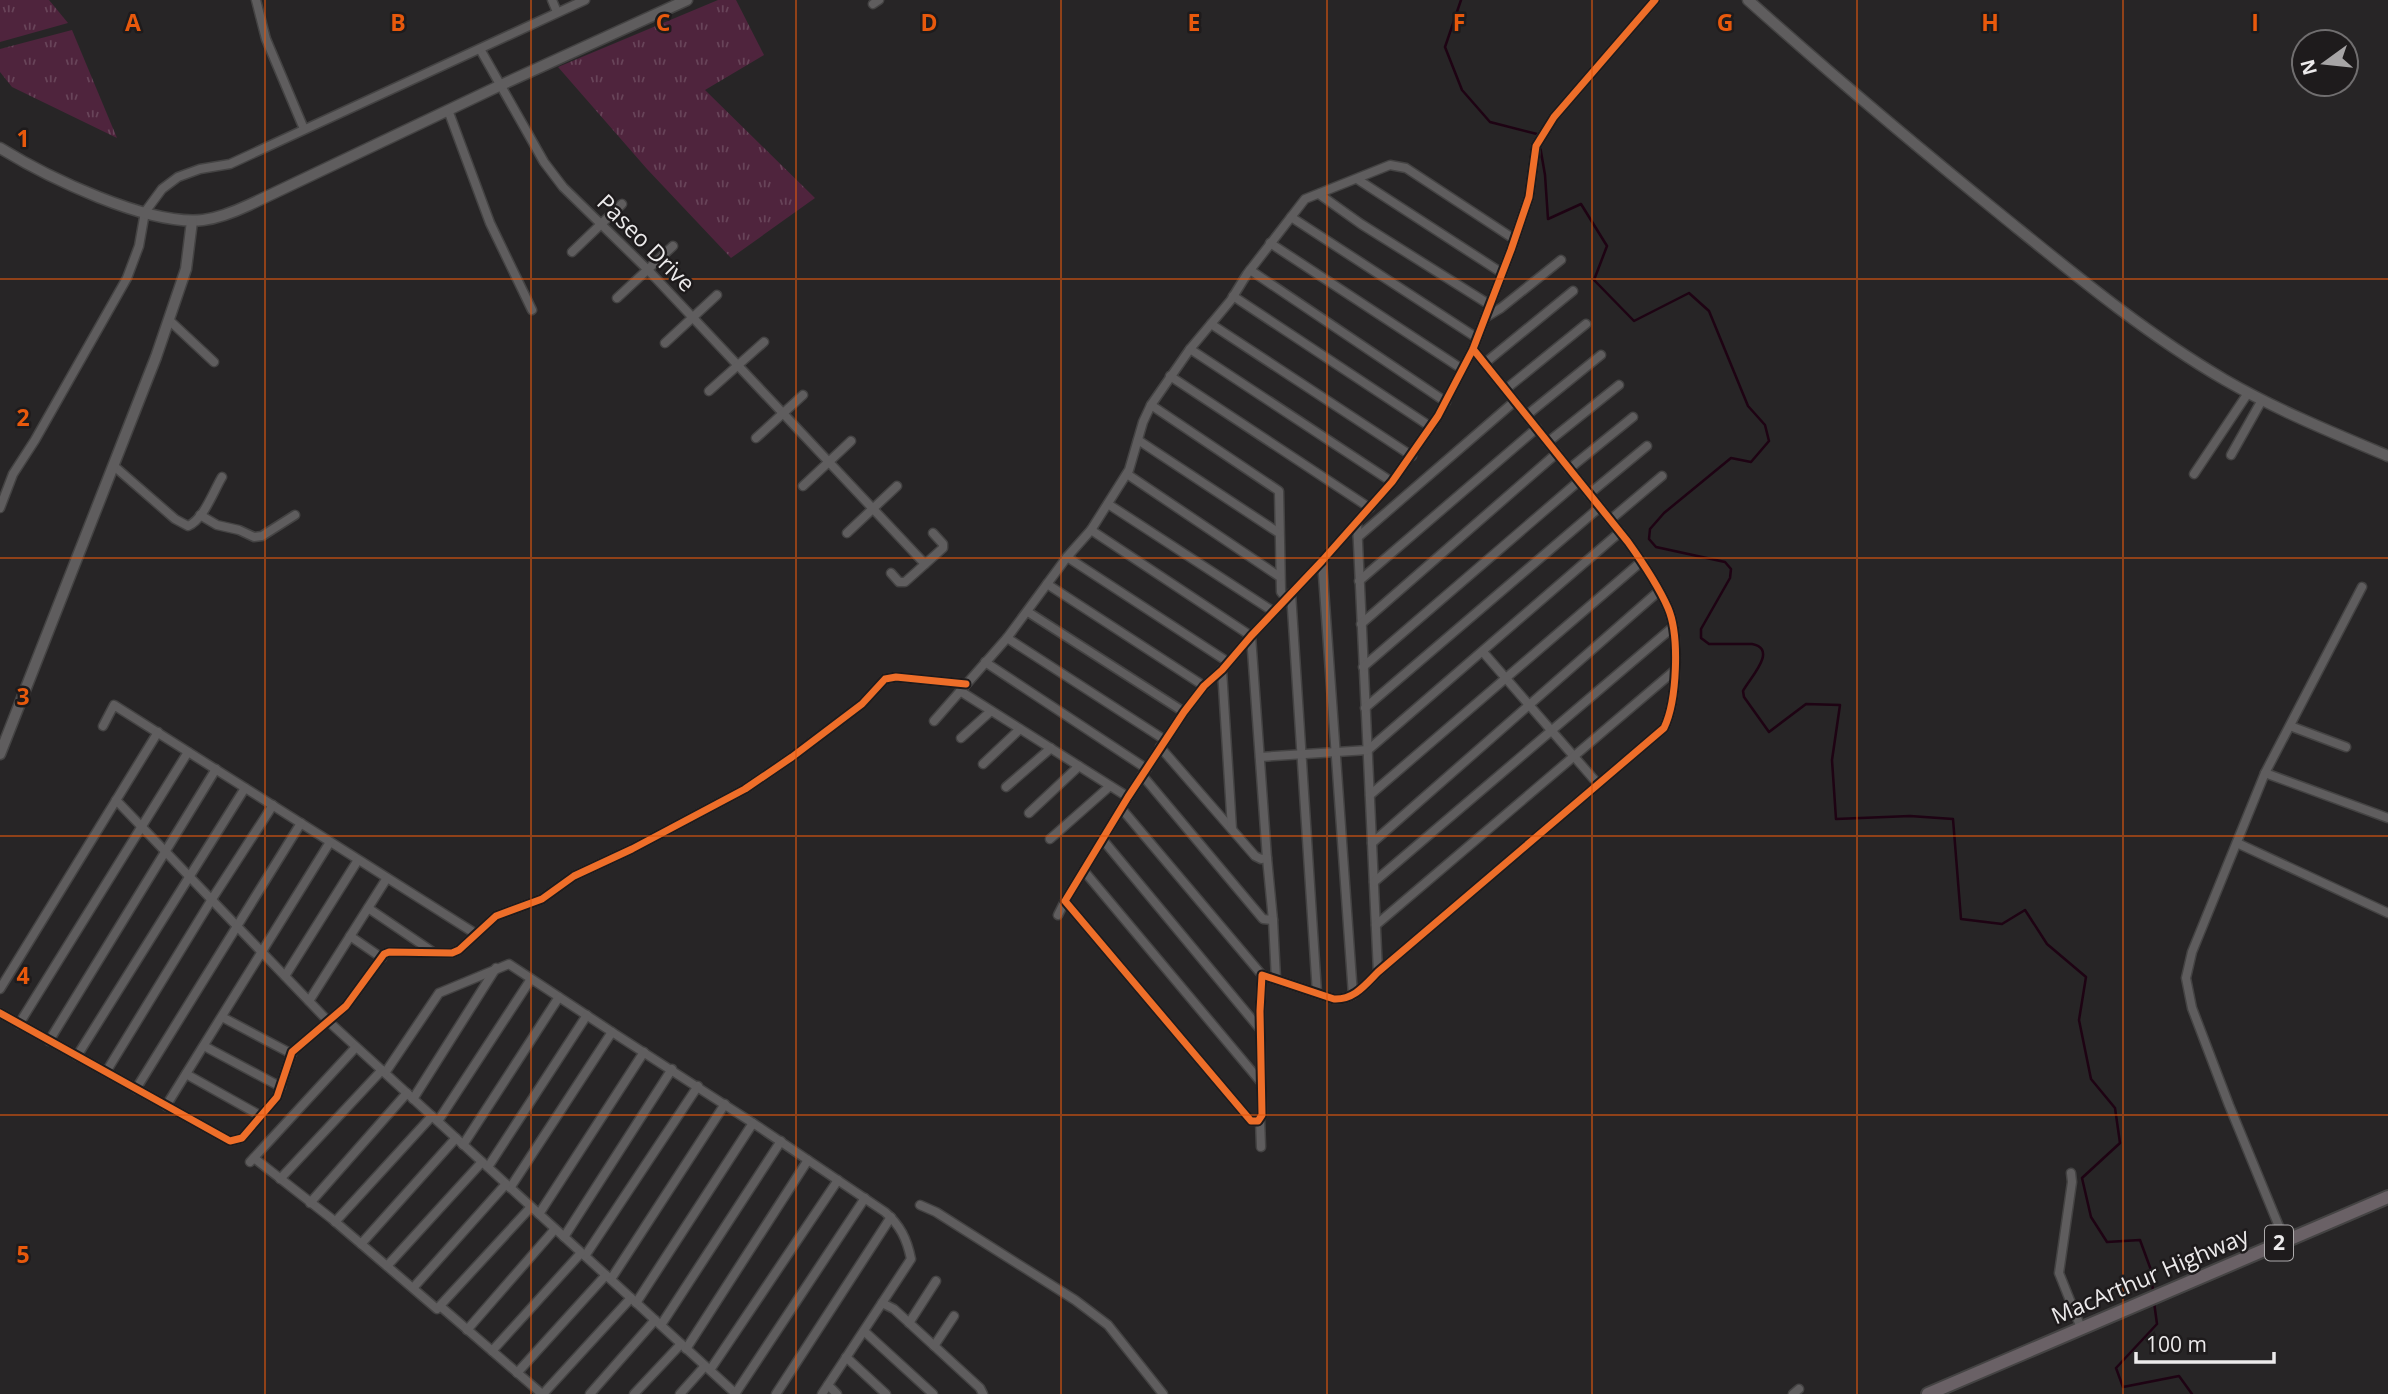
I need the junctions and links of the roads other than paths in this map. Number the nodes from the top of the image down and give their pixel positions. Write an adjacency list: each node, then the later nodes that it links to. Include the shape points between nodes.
1 (256, 0): 11 (street, via 266,39)
2 (552, 0): 7 (street)
3 (585, 0): 7 (street)
4 (687, 0): 9 (street)
5 (1655, 0): 20 (street, via 1554,117 1536,146 1529,197)
6 (1748, 0): 53 (street, via 1956,179 2112,305)
7 (557, 12): 8 (street)
8 (480, 49): 9 (street, Paseo Drive); 11 (street)
9 (501, 85): 10 (street); 19 (street, Paseo Drive, via 551,172)
10 (448, 110): 18 (street, via 233,212); 33 (street, via 490,223)
11 (304, 129): 16 (street, via 230,164 178,177)
12 (0, 148): 16 (street, via 77,188)
13 (1357, 179): 14 (street); 20 (street, via 1390,165 1406,168); 27 (street)
14 (1319, 194): 17 (street, via 1305,199); 32 (street)
15 (622, 204): 19 (street)
16 (145, 212): 18 (street); 87 (street, via 127,278 13,474)
17 (1291, 217): 21 (street); 39 (street)
18 (192, 221): 36 (street, via 186,269)
19 (601, 224): 23 (street); 25 (street, Paseo Drive)
20 (1514, 239): 27 (street)
21 (1270, 243): 26 (street); 48 (street)
22 (673, 246): 25 (street)
23 (572, 251)
24 (1561, 260): 35 (street)
25 (648, 270): 31 (street); 34 (street, Paseo Drive)
26 (1250, 270): 30 (street); 57 (street)
27 (1502, 273): 32 (street)
28 (1573, 291): 46 (street)
29 (717, 295): 34 (street)
30 (1233, 296): 37 (street); 62 (street)
31 (617, 298)
32 (1490, 305): 35 (street)
33 (532, 310)
34 (692, 317): 41 (street); 47 (street, Paseo Drive)
35 (1486, 317): 39 (street)
36 (169, 320): 45 (street); 74 (street)
37 (1211, 324): 42 (street); 71 (street)
38 (1586, 324): 51 (street)
39 (1477, 338): 43 (street)
40 (764, 342): 47 (street)
41 (665, 343)
42 (1190, 349): 49 (street); 81 (street)
43 (1473, 349): 46 (street); 48 (street)
44 (1601, 355): 60 (street)
45 (214, 362)
46 (1485, 363): 51 (street)
47 (738, 366): 52 (street); 59 (street, Paseo Drive)
48 (1462, 369): 57 (street)
49 (1170, 376): 58 (street); 88 (street)
50 (1619, 384): 67 (street)
51 (1506, 389): 56 (street)
52 (709, 391)
53 (2248, 393): 55 (street); 77 (street)
54 (803, 395): 59 (street)
55 (2262, 400): 70 (street); 72 (street)
56 (1515, 401): 60 (street); 99 (street)
57 (1446, 402): 62 (street)
58 (1151, 405): 66 (street); 98 (street, via 1279,491)
59 (784, 414): 64 (street); 73 (street, Paseo Drive)
60 (1527, 415): 63 (street)
61 (1633, 416): 75 (street)
62 (1431, 427): 71 (street)
63 (1537, 428): 67 (street); 106 (street)
64 (756, 438)
65 (851, 440): 73 (street)
66 (1138, 440): 76 (street); 98 (street)
67 (1548, 442): 69 (street)
68 (1647, 446): 84 (street)
69 (1557, 453): 75 (street); 113 (street)
70 (2231, 455)
71 (1412, 456): 81 (street)
72 (2388, 456)
73 (829, 462): 82 (street); 89 (street, Paseo Drive)
74 (114, 466): 90 (street, via 175,519 188,526); 142 (street)
75 (1569, 469): 80 (street)
76 (1127, 474): 85 (street); 105 (street)
77 (2194, 474)
78 (222, 477): 90 (street)
79 (1662, 477): 92 (street)
80 (1579, 481): 84 (street); 120 (street)
81 (1392, 482): 88 (street)
82 (803, 486)
83 (897, 486): 89 (street)
84 (1589, 494): 86 (street)
85 (1108, 504): 94 (street); 111 (street)
86 (1600, 507): 92 (street); 126 (street)
87 (0, 508)
88 (1370, 508): 93 (street)
89 (872, 509): 96 (street); 103 (street, Paseo Drive)
90 (200, 515): 91 (street, via 254,537 267,534)
91 (295, 515)
92 (1610, 520): 95 (street)
93 (1357, 522): 99 (street); 101 (street)
94 (1091, 530): 100 (street); 115 (street)
95 (1620, 532): 102 (street); 117 (street)
96 (847, 533)
97 (933, 533): 103 (street, via 943,546)
98 (1279, 533): 105 (street)
99 (1358, 537): 106 (street)
100 (1067, 557): 107 (street); 119 (street)
101 (1322, 561): 110 (street); 141 (street)
102 (1642, 561): 109 (street); 122 (street)
103 (925, 564): 104 (street, via 902,583)
104 (891, 573)
105 (1280, 577): 110 (street, via 1281,592)
106 (1359, 581): 113 (street)
107 (1047, 584): 112 (street); 123 (street)
108 (2362, 587): 131 (street)
109 (1659, 592): 114 (street); 125 (street)
110 (1289, 595): 111 (street); 143 (street)
111 (1274, 611): 115 (street)
112 (1028, 612): 116 (street); 128 (street)
113 (1361, 624): 120 (street)
114 (1673, 627): 121 (street); 133 (street)
115 (1251, 636): 119 (street); 144 (street)
116 (1007, 638): 118 (street); 136 (street)
117 (1483, 652): 122 (street); 139 (street)
118 (985, 663): 124 (street); 149 (street)
119 (1225, 666): 123 (street); 164 (street)
120 (1363, 667): 126 (street)
121 (1674, 671): 145 (street); 151 (street, via 1673,702 1664,728)
122 (1506, 678): 125 (street); 155 (street)
123 (1204, 686): 128 (street)
124 (963, 688): 127 (street); 129 (street); 185 (street, via 886,678 862,704 745,789 574,876 542,899 496,916)
125 (1529, 705): 133 (street); 168 (street)
126 (1365, 708): 139 (street)
127 (991, 711): 132 (street); 135 (street)
128 (1184, 712): 136 (street)
129 (934, 721)
130 (103, 726): 134 (street, via 114,705)
131 (2290, 726): 137 (street); 150 (street)
132 (1020, 729): 138 (street); 146 (street)
133 (1551, 731): 145 (street); 176 (street)
134 (158, 732): 140 (street); 157 (street)
135 (961, 738)
136 (1163, 743): 149 (street); 164 (street)
137 (2346, 747)
138 (1051, 748): 147 (street); 153 (street)
139 (1368, 750): 141 (street); 155 (street)
140 (188, 752): 148 (street); 163 (street)
141 (1336, 752): 143 (street); 198 (street)
142 (0, 754)
143 (1301, 755): 144 (street); 197 (street)
144 (1260, 757): 171 (street)
145 (1574, 757): 151 (street); 183 (street)
146 (983, 764)
147 (1079, 766): 152 (street); 160 (street)
148 (216, 769): 154 (street); 170 (street)
149 (1144, 772): 156 (street); 182 (street, via 1263,919)
150 (2265, 773): 161 (street); 169 (street)
151 (1598, 784): 191 (street)
152 (1110, 786): 156 (street); 165 (street)
153 (1006, 787)
154 (245, 788): 158 (street); 174 (street)
155 (1370, 795): 168 (street)
156 (1128, 797): 159 (street)
157 (116, 800): 163 (street); 196 (street)
158 (273, 805): 162 (street); 177 (street)
159 (1121, 808): 166 (street); 192 (street)
160 (1029, 813)
161 (2388, 818)
162 (301, 823): 167 (street); 184 (street)
163 (142, 826): 170 (street); 205 (street)
164 (1232, 829): 171 (street, via 1255,856)
165 (1050, 839)
166 (1103, 840): 173 (street); 206 (street)
167 (330, 842): 172 (street); 187 (street)
168 (1372, 842): 176 (street)
169 (2237, 843): 180 (street); 249 (street, via 2192,952 2186,978 2192,1008 2228,1105)
170 (166, 850): 174 (street); 208 (street)
171 (1267, 858): 182 (street)
172 (358, 860): 175 (street); 193 (street)
173 (1084, 871): 178 (street); 218 (street)
174 (190, 876): 177 (street); 213 (street)
175 (387, 878): 179 (street); 185 (street)
176 (1374, 882): 183 (street)
177 (212, 898): 184 (street); 215 (street)
178 (1065, 901): 181 (street); 227 (street, via 1245,1116 1254,1122)
179 (368, 908): 186 (street); 188 (street)
180 (2388, 913)
181 (1058, 915)
182 (1273, 920): 195 (street)
183 (1376, 925): 191 (street)
184 (238, 926): 187 (street); 221 (street)
185 (476, 934): 188 (street, via 452,953)
186 (350, 936): 189 (street); 200 (street)
187 (261, 951): 193 (street); 203 (street)
188 (433, 952): 189 (street, via 389,952)
189 (382, 958): 204 (street, via 346,1006)
190 (496, 968): 194 (street, via 509,964); 216 (street, via 439,993); 222 (street)
191 (1378, 972): 198 (street)
192 (1262, 975): 195 (street); 206 (street)
193 (285, 976): 200 (street)
194 (531, 979): 199 (street); 226 (street)
195 (1276, 979): 197 (street)
196 (0, 989)
197 (1317, 993): 198 (street, via 1339,1000)
198 (1353, 995)
199 (559, 997): 202 (street); 231 (street)
200 (309, 1001): 204 (street)
201 (0, 1013): 205 (street)
202 (587, 1015): 207 (street); 234 (street)
203 (222, 1017): 209 (street); 212 (street)
204 (328, 1021): 210 (street); 212 (street)
205 (19, 1024): 208 (street)
206 (1260, 1029): 218 (street)
207 (612, 1032): 211 (street); 238 (street)
208 (49, 1041): 213 (street)
209 (204, 1046): 217 (street); 220 (street)
210 (356, 1046): 216 (street); 236 (street, via 252,1160)
211 (644, 1052): 214 (street); 244 (street)
212 (292, 1054): 220 (street)
213 (77, 1056): 215 (street)
214 (672, 1069): 219 (street); 248 (street)
215 (106, 1072): 221 (street)
216 (383, 1072): 222 (street); 236 (street)
217 (186, 1074): 224 (street); 225 (street)
218 (1260, 1082): 227 (street)
219 (698, 1086): 223 (street); 251 (street)
220 (281, 1087): 225 (street)
221 (136, 1089): 224 (street)
222 (410, 1096): 226 (street); 241 (street)
223 (725, 1104): 228 (street); 253 (street)
224 (166, 1106): 225 (street, via 230,1141 242,1138)
225 (261, 1116)
226 (435, 1119): 229 (street); 246 (street)
227 (1261, 1119): 232 (street)
228 (753, 1123): 230 (street); 256 (street)
229 (456, 1138): 231 (street); 250 (street)
230 (781, 1141): 233 (street); 260 (street)
231 (463, 1145): 234 (street)
232 (1261, 1147)
233 (808, 1160): 237 (street); 265 (street)
234 (485, 1165): 238 (street); 252 (street)
235 (2071, 1173): 262 (street, via 2059,1273)
236 (280, 1179): 241 (street)
237 (838, 1180): 240 (street); 269 (street)
238 (508, 1186): 243 (street); 255 (street)
239 (2388, 1197): 249 (highway, MacArthur Highway / 2)
240 (865, 1198): 245 (street); 272 (street)
241 (310, 1203): 246 (street)
242 (920, 1205): 283 (street, via 1108,1325)
243 (531, 1207): 244 (street); 258 (street)
244 (539, 1214): 247 (street)
245 (891, 1217): 257 (street, via 905,1237 911,1259); 277 (street)
246 (335, 1222): 250 (street)
247 (555, 1229): 248 (street); 263 (street)
248 (564, 1237): 251 (street)
249 (2285, 1241): 262 (highway, MacArthur Highway / 2)
250 (361, 1244): 252 (street)
251 (583, 1254): 253 (street); 267 (street)
252 (387, 1266): 255 (street)
253 (608, 1277): 256 (street); 270 (street)
254 (936, 1281): 261 (street)
255 (413, 1288): 258 (street, via 437,1309)
256 (634, 1301): 260 (street); 273 (street)
257 (882, 1303): 261 (street); 264 (street)
258 (440, 1306): 263 (street)
259 (954, 1316): 266 (street)
260 (658, 1323): 265 (street); 274 (street)
261 (909, 1323): 266 (street)
262 (2081, 1328): 284 (highway, MacArthur Highway / 2)
263 (467, 1330): 267 (street)
264 (863, 1331): 268 (street); 281 (street)
265 (683, 1346): 269 (street); 275 (street)
266 (934, 1346): 282 (street)
267 (492, 1351): 270 (street)
268 (846, 1357): 271 (street); 280 (street)
269 (708, 1368): 272 (street); 276 (street)
270 (517, 1373): 273 (street)
271 (828, 1385): 278 (street); 279 (street)
272 (732, 1393)
273 (542, 1394)
274 (590, 1394)
275 (634, 1394)
276 (680, 1394)
277 (776, 1394)
278 (822, 1394)
279 (837, 1394)
280 (886, 1394)
281 (933, 1394)
282 (984, 1394)
283 (1163, 1394)
284 (1928, 1394)

